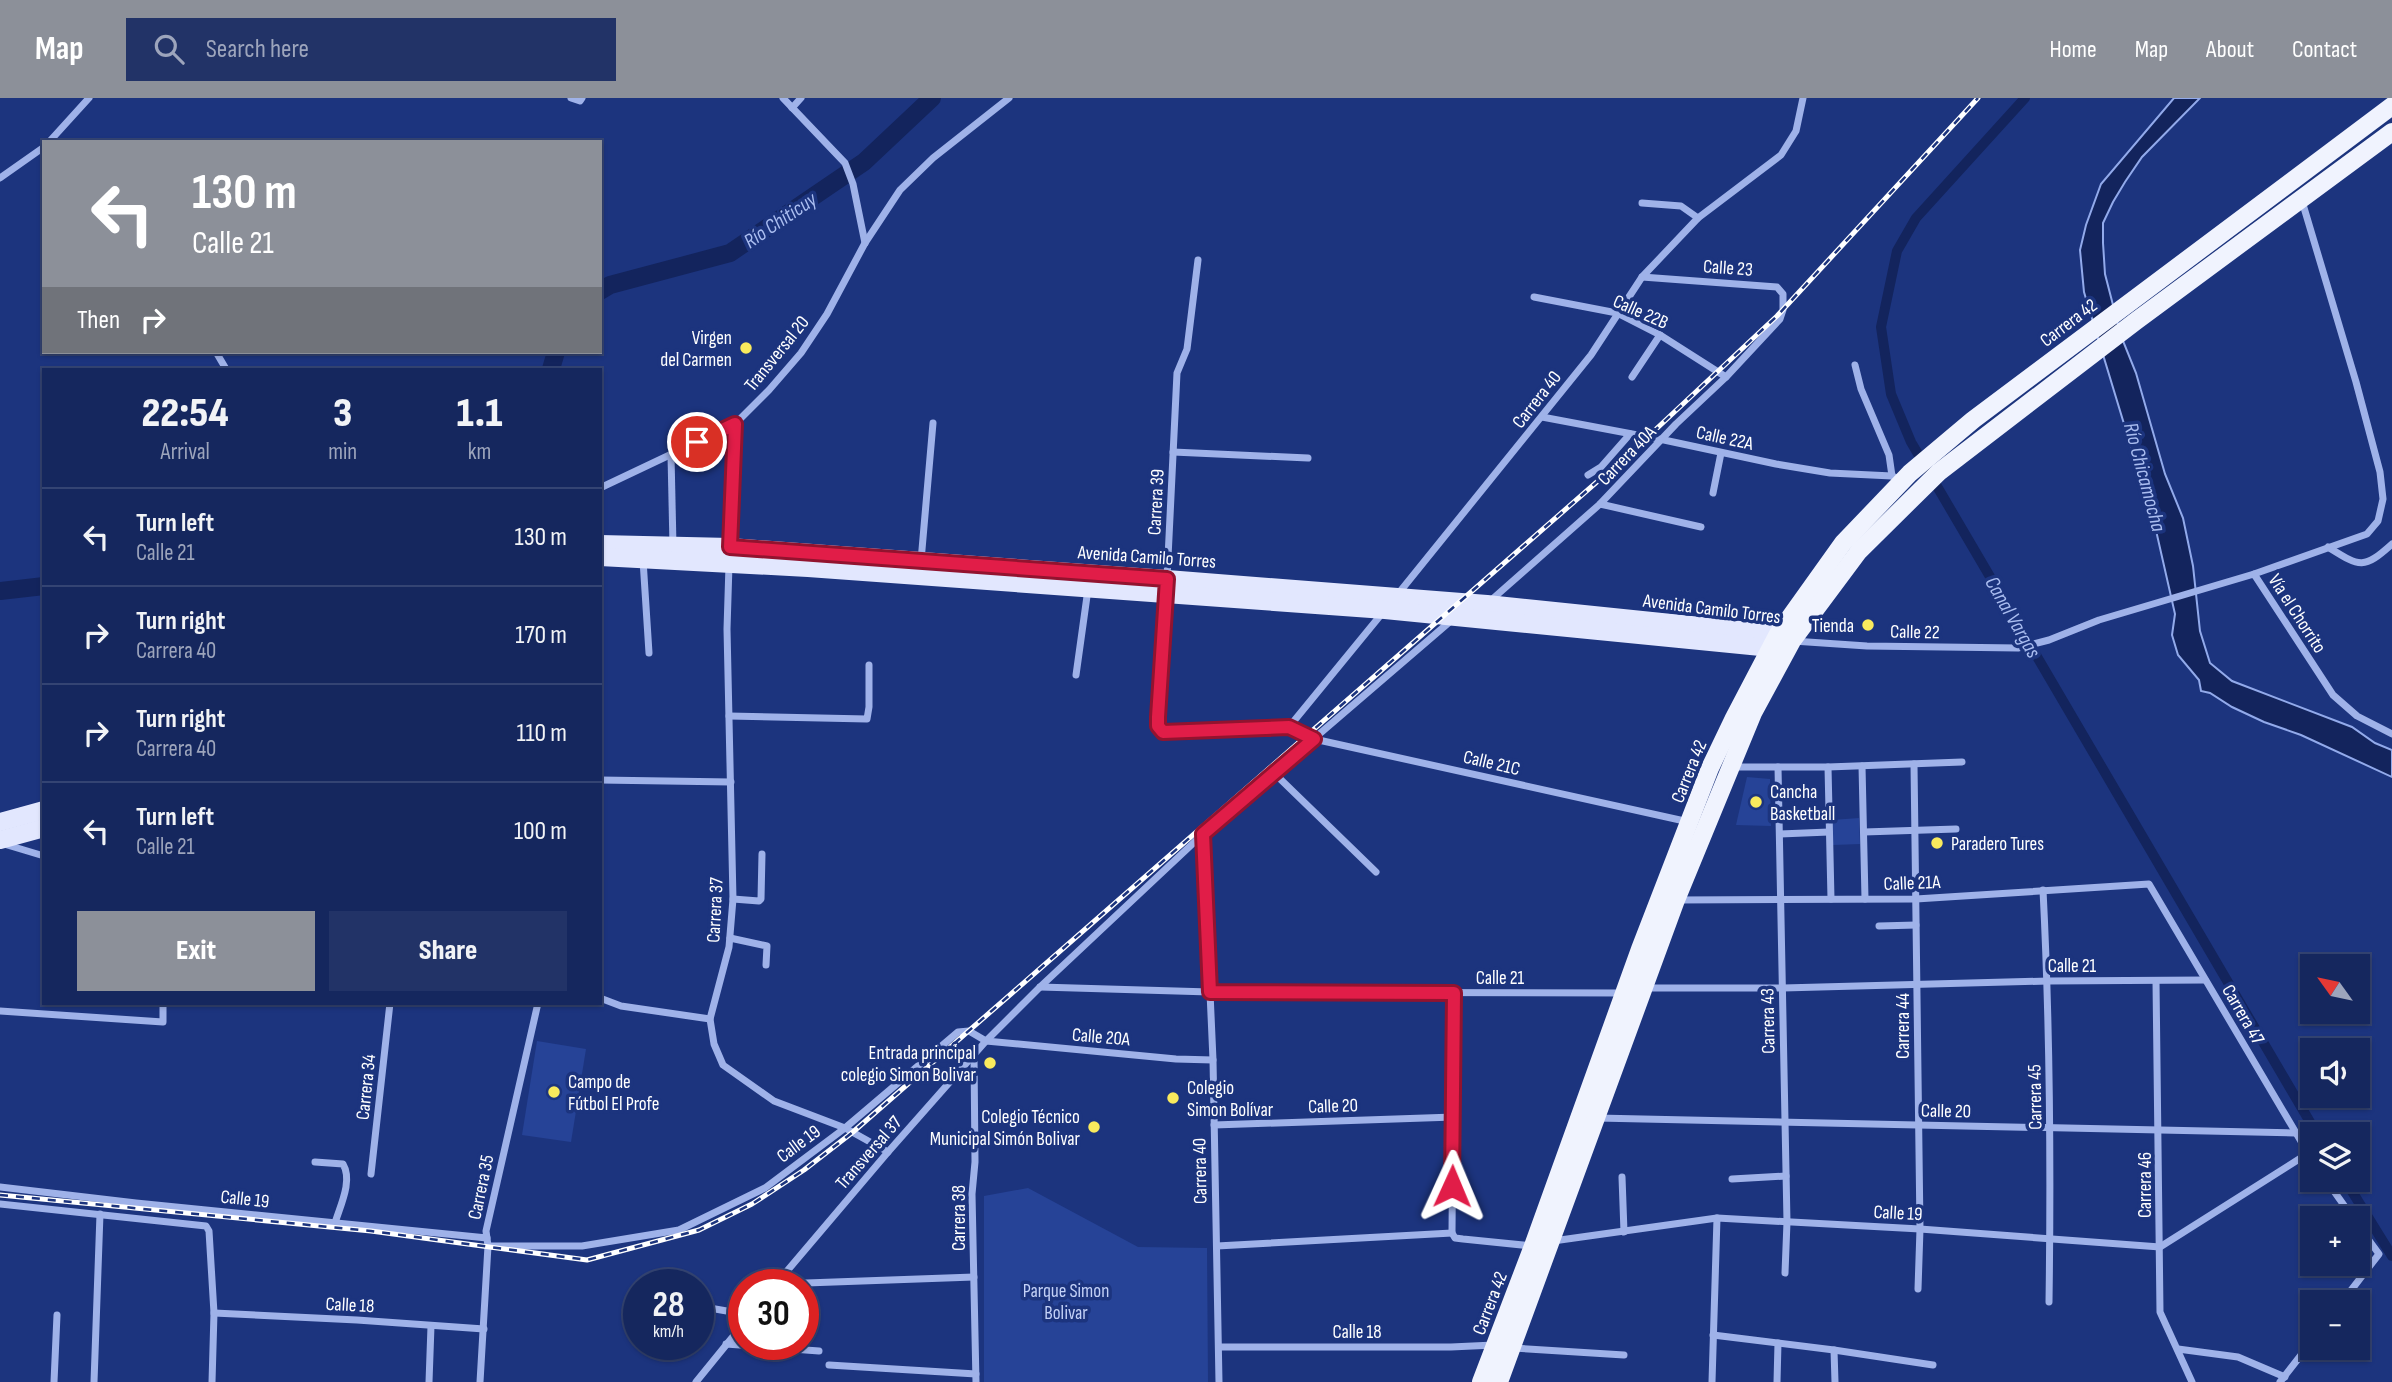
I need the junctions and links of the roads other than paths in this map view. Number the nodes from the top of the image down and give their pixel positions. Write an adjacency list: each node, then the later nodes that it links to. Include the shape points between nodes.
1 (89, 98): 11 (street)
2 (571, 98): 3 (street)
3 (582, 98)
4 (783, 98): 9 (street)
5 (801, 98): 9 (street)
6 (1009, 98): 17 (street, Transversal 20, via 909,178)
7 (1803, 98): 16 (street, Carrera 40, via 1796,131 1781,155)
8 (2392, 106): 37 (highway, Carrera 42)
9 (792, 108): 17 (street, via 845,163)
10 (2392, 132): 14 (highway, Carrera 42)
11 (51, 140)
12 (42, 148): 13 (street)
13 (0, 178)
14 (2301, 198): 45 (street, via 2360,395 2383,499 2378,521 2367,534); 56 (highway, Carrera 42, via 1939,472 1859,551)
15 (1642, 203): 16 (street, via 1681,206)
16 (1698, 218): 19 (street, Carrera 40)
17 (865, 243): 29 (street, Transversal 20, via 801,352)
18 (1198, 260): 32 (street, Carrera 39, via 1188,349 1177,373)
19 (1642, 277): 21 (street, Carrera 40); 22 (street, Calle 23, via 1777,287 1783,294)
20 (1534, 298): 21 (street, Calle 22B)
21 (1617, 313): 23 (street, Calle 22B); 27 (street, Carrera 40)
22 (1780, 318): 26 (street, Carrera 40A)
23 (1660, 335): 25 (street); 26 (street, Calle 22B)
24 (1855, 365): 37 (street, via 1861,389)
25 (1632, 377)
26 (1726, 377): 31 (street, Carrera 40A)
27 (1542, 417): 30 (street, Calle 22A); 53 (street, Carrera 40)
28 (933, 423): 49 (street)
29 (735, 424): 34 (street, Transversal 20); 46 (street, Carrera 37)
30 (1630, 434): 31 (street, Calle 22A); 36 (street)
31 (1664, 440): 33 (street, Calle 22A); 40 (street, Carrera 40A)
32 (1173, 452): 35 (street); 51 (street, Carrera 39)
33 (1721, 453): 37 (street, Calle 22A, via 1830,473); 39 (street)
34 (671, 455): 38 (street, Transversal 20); 44 (street)
35 (1308, 458)
36 (1588, 475)
37 (1901, 477): 56 (highway, Carrera 42, via 1843,543)
38 (602, 487)
39 (1713, 493)
40 (1600, 504): 41 (street); 54 (street, Carrera 40A)
41 (1701, 527)
42 (602, 544): 44 (main road, Avenida Camilo Torres)
43 (2392, 544): 45 (street, via 2364,564 2353,563)
44 (673, 546): 46 (main road, Avenida Camilo Torres)
45 (2328, 547): 50 (street)
46 (729, 556): 48 (main road, Avenida Camilo Torres); 49 (main road, Avenida Camilo Torres); 61 (street, Carrera 37)
47 (602, 557): 48 (main road, Avenida Camilo Torres)
48 (643, 559): 58 (street)
49 (920, 568): 51 (main road, Avenida Camilo Torres); 52 (main road, Avenida Camilo Torres)
50 (2254, 574): 57 (street, Vía el Chorrito); 63 (street, Vía el Chorrito, via 2333,695 2357,716)
51 (1167, 587): 52 (main road, Avenida Camilo Torres); 53 (main road, Avenida Camilo Torres); 62 (street, Carrera 39, via 1158,726 1163,732)
52 (1088, 589): 60 (street)
53 (1390, 604): 54 (main road, Avenida Camilo Torres); 55 (main road, Avenida Camilo Torres); 62 (street, Carrera 40)
54 (1484, 612): 55 (main road, Avenida Camilo Torres); 56 (main road, Avenida Camilo Torres)
55 (1455, 618): 64 (street)
56 (1781, 641): 57 (street, Calle 22, via 2018,648); 68 (highway, Carrera 42); 76 (highway, Carrera 42, via 1734,718)
57 (2038, 643)
58 (649, 653)
59 (869, 665): 61 (street, via 867,719)
60 (1076, 675)
61 (729, 716): 73 (street, Carrera 37)
62 (1289, 727): 64 (street, Calle 21C)
63 (2392, 734)
64 (1314, 739): 71 (street); 76 (street, Calle 21C)
65 (1962, 762): 66 (street)
66 (1914, 764): 67 (street); 79 (street, Carrera 44)
67 (1862, 766): 70 (street); 81 (street)
68 (1729, 767): 69 (street); 95 (highway, Carrera 42)
69 (1779, 767): 70 (street); 83 (street, Carrera 43)
70 (1828, 767): 80 (street)
71 (1274, 772): 82 (street); 87 (street)
72 (602, 780): 73 (street)
73 (731, 782): 94 (street, Carrera 37)
74 (42, 811): 75 (main road)
75 (0, 822)
76 (1689, 822): 109 (highway, Carrera 42)
77 (42, 829): 84 (main road)
78 (1956, 829): 79 (street)
79 (1916, 830): 81 (street); 93 (street, Carrera 44)
80 (1829, 832): 83 (street); 91 (street)
81 (1864, 832): 92 (street)
82 (1203, 834): 104 (street); 107 (street, Carrera 40)
83 (1780, 834): 90 (street, Carrera 43)
84 (0, 841): 86 (street)
85 (762, 854): 94 (street, via 760,901)
86 (42, 855)
87 (1376, 872)
88 (2149, 884): 89 (street, Calle 21A); 100 (street, Carrera 47)
89 (2043, 890): 93 (street, Calle 21A); 101 (street, Carrera 45)
90 (1781, 899): 91 (street, Calle 21A); 95 (street, Calle 21A); 106 (street, Carrera 43)
91 (1830, 899): 92 (street, Calle 21A)
92 (1865, 899): 93 (street, Calle 21A)
93 (1916, 899): 96 (street, Carrera 44)
94 (733, 900): 98 (street, Carrera 37)
95 (1676, 900): 105 (highway, Carrera 42)
96 (1916, 925): 97 (street); 103 (street, Carrera 44)
97 (1879, 926)
98 (730, 938): 99 (street, via 766,946); 115 (street, Carrera 37)
99 (766, 965)
100 (2205, 980): 102 (street, Calle 21); 127 (street, Carrera 47)
101 (2048, 981): 102 (street, Calle 21); 103 (street, Calle 21); 124 (street, Carrera 45)
102 (2156, 981): 126 (street, Carrera 46)
103 (1918, 985): 106 (street, Calle 21); 123 (street, Carrera 44)
104 (1040, 987): 107 (street, Calle 21); 116 (street)
105 (1645, 988): 106 (street, Calle 21); 120 (highway, Carrera 42)
106 (1783, 988): 121 (street, Carrera 43)
107 (1210, 992): 108 (street, Calle 21); 118 (street, Carrera 40)
108 (1454, 993): 109 (street, Calle 21); 119 (street)
109 (1625, 993): 150 (highway, Carrera 42)
110 (602, 999): 115 (street, via 621,1006)
111 (163, 1005): 114 (street, via 163,1022)
112 (390, 1005): 132 (street, Carrera 34)
113 (538, 1005): 146 (street, Carrera 35, via 489,1217)
114 (0, 1011)
115 (710, 1019): 125 (street, Carrera 37, via 723,1065 775,1101)
116 (986, 1041): 117 (street, Transversal 37); 118 (street, Calle 20A); 125 (street, via 969,1031 958,1032)
117 (974, 1055): 129 (street, Transversal 37); 155 (street, Carrera 38)
118 (1213, 1060): 122 (street, Carrera 40)
119 (1454, 1117): 122 (street, Calle 20); 144 (street)
120 (1597, 1118): 121 (street, Calle 20); 147 (highway, Carrera 42)
121 (1784, 1122): 123 (street, Calle 20); 133 (street, Carrera 43)
122 (1214, 1125): 149 (street, Carrera 40)
123 (1918, 1125): 124 (street, Calle 20); 142 (street, Carrera 44)
124 (2050, 1127): 126 (street, Calle 20); 145 (street, Carrera 45)
125 (845, 1128): 129 (street, Carrera 37); 146 (street, Calle 19, via 765,1188 678,1230 582,1246)
126 (2159, 1130): 127 (street, Calle 20); 151 (street, Carrera 46)
127 (2295, 1133): 128 (street, Carrera 47)
128 (2300, 1141)
129 (888, 1152): 153 (street, Transversal 37)
130 (315, 1162): 141 (street, via 342,1164 347,1172)
131 (2300, 1163): 151 (street)
132 (371, 1174)
133 (1786, 1176): 135 (street); 140 (street, Carrera 43)
134 (1622, 1177): 143 (street)
135 (1732, 1179)
136 (0, 1187): 141 (street, Calle 19)
137 (0, 1204): 138 (street, Calle 19)
138 (100, 1214): 161 (street, Calle 19, via 206,1226); 180 (street)
139 (1717, 1218): 140 (street, Calle 19); 143 (street, Calle 19); 165 (street)
140 (1787, 1222): 142 (street, Calle 19); 154 (street, Carrera 43)
141 (335, 1223): 146 (street, Calle 19)
142 (1920, 1229): 145 (street, Calle 19); 158 (street, Carrera 44)
143 (1624, 1231): 147 (street, Calle 19)
144 (1451, 1233): 149 (street); 150 (street, Calle 19, via 1455,1238)
145 (2050, 1238): 151 (street, Calle 19); 160 (street, Carrera 45)
146 (488, 1242): 164 (street, Carrera 35)
147 (1551, 1242): 150 (street, Calle 19); 169 (highway, Carrera 42)
148 (2370, 1242): 152 (street, via 2379,1254)
149 (1217, 1246): 170 (street, Carrera 40)
150 (1533, 1246): 169 (highway, Carrera 42)
151 (2160, 1247): 171 (street, Carrera 46, via 2160,1312)
152 (2370, 1266)
153 (790, 1269)
154 (1785, 1273)
155 (974, 1276): 157 (street); 177 (street, Carrera 38)
156 (2362, 1276): 159 (street)
157 (819, 1282)
158 (1918, 1289)
159 (2351, 1290)
160 (2049, 1303)
161 (214, 1313): 163 (street, Calle 18); 181 (street)
162 (57, 1315): 179 (street)
163 (431, 1326): 164 (street, Calle 18); 182 (street)
164 (484, 1329): 183 (street, Carrera 35)
165 (1713, 1335): 167 (street); 188 (street)
166 (728, 1342): 168 (street)
167 (1778, 1343): 172 (street); 189 (street)
168 (726, 1344): 184 (street)
169 (1504, 1346): 170 (street, Calle 18); 173 (street, Calle 18); 186 (highway, Carrera 42); 187 (highway, Carrera 42)
170 (1219, 1347): 185 (street, Carrera 40)
171 (2178, 1349): 178 (street, via 2238,1357); 191 (street, Carrera 46)
172 (1834, 1350): 176 (street); 190 (street)
173 (1624, 1355)
174 (2300, 1356): 178 (street)
175 (829, 1365): 177 (street)
176 (1933, 1365)
177 (976, 1378)
178 (2282, 1379)
179 (54, 1382)
180 (94, 1382)
181 (212, 1382)
182 (429, 1382)
183 (480, 1382)
184 (696, 1382)
185 (1219, 1382)
186 (1481, 1382)
187 (1499, 1382)
188 (1712, 1382)
189 (1777, 1382)
190 (1835, 1382)
191 (2192, 1382)

